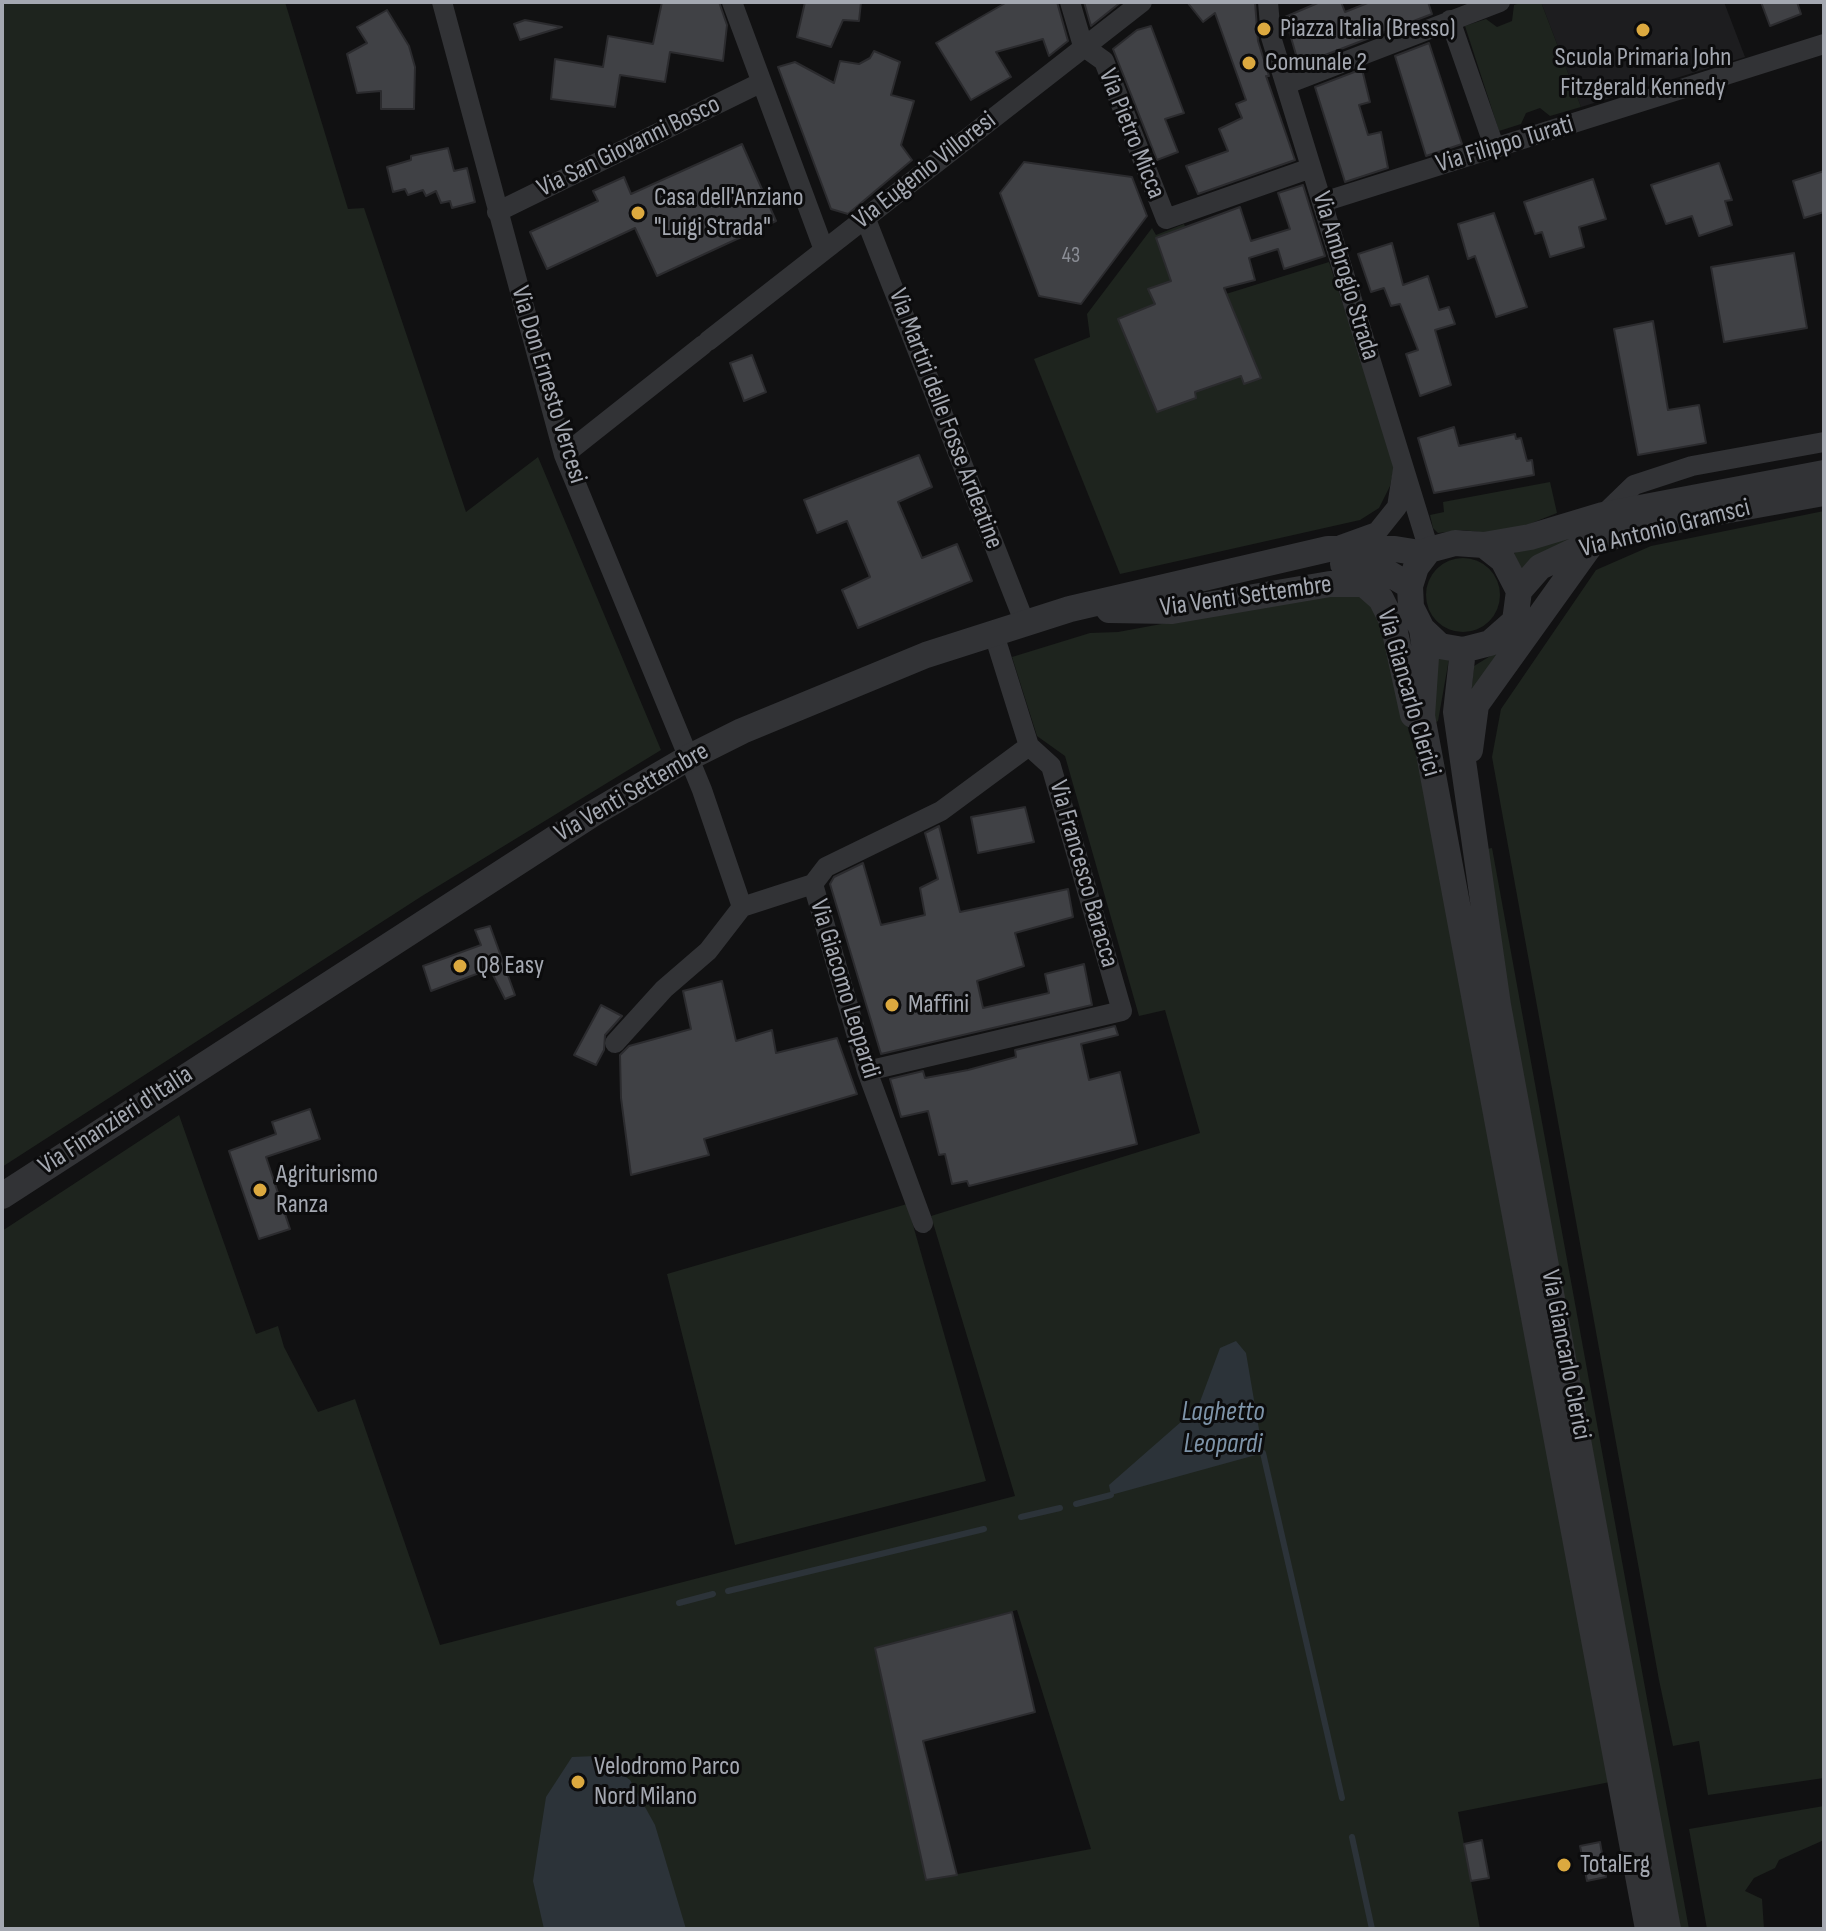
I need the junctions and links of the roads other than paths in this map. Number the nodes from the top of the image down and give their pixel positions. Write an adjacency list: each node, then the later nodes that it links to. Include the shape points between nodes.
1 (442, 2): 15 (street, Via Don Ernesto Vercesi)
2 (732, 2): 10 (street)
3 (1070, 2): 9 (street)
4 (1142, 2): 9 (street, Via Eugenio Villoresi)
5 (1268, 2): 11 (street, Via Ambrogio Strada, via 1271,37)
6 (1500, 2): 7 (street)
7 (1450, 20): 11 (street); 12 (street)
8 (1824, 44): 12 (street, Via Filippo Turati)
9 (1083, 46): 13 (street, Via Pietro Micca, via 1104,61 1166,219); 16 (street, Via Eugenio Villoresi)
10 (760, 83): 15 (street, Via San Giovanni Bosco); 17 (street)
11 (1287, 84): 13 (street, Via Ambrogio Strada)
12 (1495, 149): 14 (street, Via Filippo Turati)
13 (1311, 168): 14 (street, Via Ambrogio Strada)
14 (1323, 202): 20 (street, Via Ambrogio Strada)
15 (497, 212): 19 (street, Via Don Ernesto Vercesi)
16 (865, 217): 17 (street, Via Eugenio Villoresi); 33 (street, Via Martiri delle Fosse Ardeatine)
17 (824, 250): 19 (street, Via Eugenio Villoresi)
18 (1824, 442): 23 (street, Via Antonio Gramsci, via 1692,466 1634,485)
19 (564, 455): 38 (street, Via Don Ernesto Vercesi)
20 (1403, 465): 26 (street, via 1397,507 1377,532); 27 (street, Via Ambrogio Strada)
21 (1824, 473): 23 (street, Via Antonio Gramsci)
22 (1824, 493): 24 (street, Via Antonio Gramsci, via 1690,517)
23 (1603, 515): 25 (street, Via Antonio Gramsci, via 1521,540)
24 (1593, 542): 31 (street, Via Antonio Gramsci, via 1540,567); 39 (street, Via Giancarlo Clerici, via 1476,705)
25 (1484, 545): 27 (street, via 1455,543); 31 (street, via 1503,560)
26 (1328, 549): 27 (street, Via Venti Settembre); 28 (street, Via Venti Settembre)
27 (1428, 552): 29 (street)
28 (1264, 563): 29 (street, Via Venti Settembre, via 1378,567); 32 (street, Via Venti Settembre)
29 (1410, 586): 34 (street, via 1411,607)
30 (1373, 589): 32 (street, Via Venti Settembre, via 1330,584 1172,611); 40 (street, Via Giancarlo Clerici, via 1393,623 1410,707)
31 (1519, 591): 36 (street, via 1515,621 1490,643)
32 (1070, 609): 33 (street, Via Venti Settembre)
33 (1024, 621): 35 (street, Via Venti Settembre)
34 (1422, 629): 36 (street, via 1440,646); 40 (street, Via Giancarlo Clerici, via 1422,716)
35 (993, 631): 37 (street, Via Francesco Baracca); 38 (street, Via Venti Settembre, via 869,677)
36 (1463, 650): 39 (street, Via Giancarlo Clerici, via 1456,712)
37 (1029, 746): 41 (street, Via Francesco Baracca, via 941,811 826,867); 45 (street, Via Francesco Baracca, via 1051,766 1122,1011)
38 (688, 758): 42 (street); 44 (street, Via Venti Settembre)
39 (1466, 781): 49 (street, Via Giancarlo Clerici, via 1498,1005)
40 (1439, 798): 48 (street, Via Giancarlo Clerici)
41 (813, 884): 42 (street, Via Giacomo Leopardi); 45 (street, Via Giacomo Leopardi)
42 (742, 907): 43 (street, via 708,951)
43 (615, 1043)
44 (229, 1047): 46 (street, Via Finanzieri d'Italia)
45 (867, 1071): 47 (street, Via Giacomo Leopardi)
46 (2, 1196)
47 (923, 1223)
48 (1648, 1929)
49 (1668, 1929)

